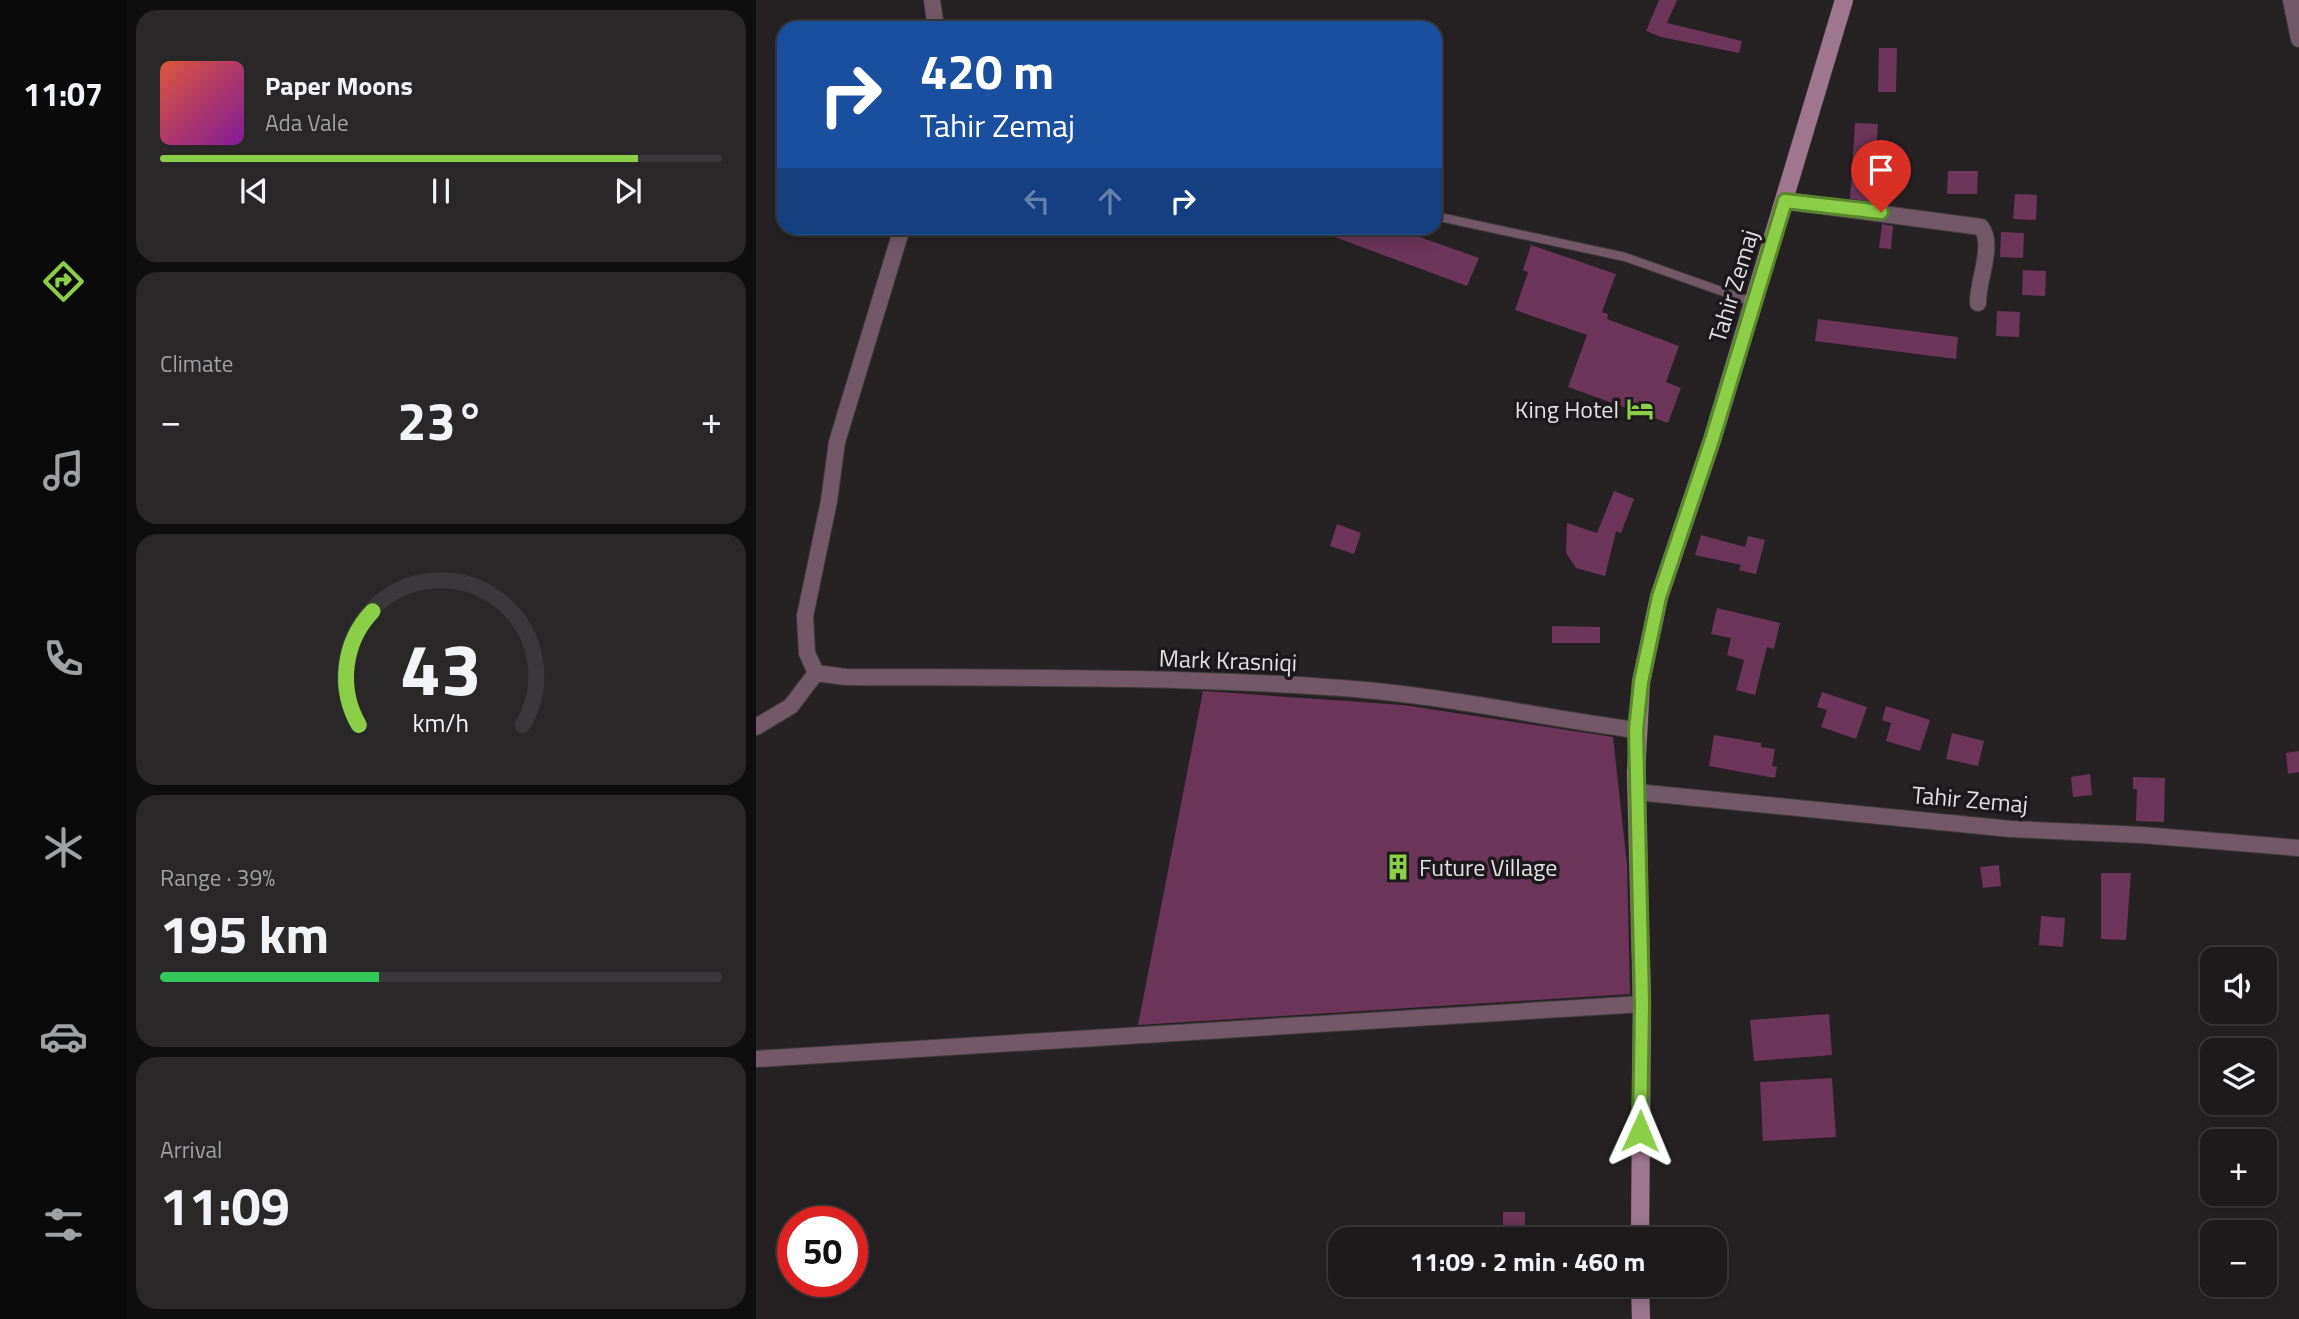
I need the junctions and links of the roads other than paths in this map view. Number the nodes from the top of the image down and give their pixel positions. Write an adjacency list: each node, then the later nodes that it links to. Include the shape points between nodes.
1 (932, 0): 4 (street)
2 (1844, 0): 6 (main road, Tahir Zemaj)
3 (2291, 0): 5 (street)
4 (935, 21)
5 (2299, 39)
6 (1785, 201): 9 (main road, Tahir Zemaj); 10 (street, via 1981,227 1987,241)
7 (1442, 218): 9 (lane, via 1625,257)
8 (900, 235): 11 (street, via 836,442 827,513 805,616 807,653)
9 (1754, 302): 13 (main road, Tahir Zemaj, via 1659,597)
10 (1978, 303)
11 (816, 673): 12 (street, via 791,706); 13 (street, Mark Krasniqi, via 1329,687)
12 (756, 727)
13 (1636, 730): 14 (main road, Tahir Zemaj)
14 (1636, 792): 15 (street, Tahir Zemaj, via 2011,829); 16 (main road, Tahir Zemaj)
15 (2299, 848)
16 (1642, 1004): 17 (street); 18 (main road, Tahir Zemaj)
17 (756, 1059)
18 (1640, 1227)
19 (1640, 1297): 20 (main road)
20 (1641, 1319)

